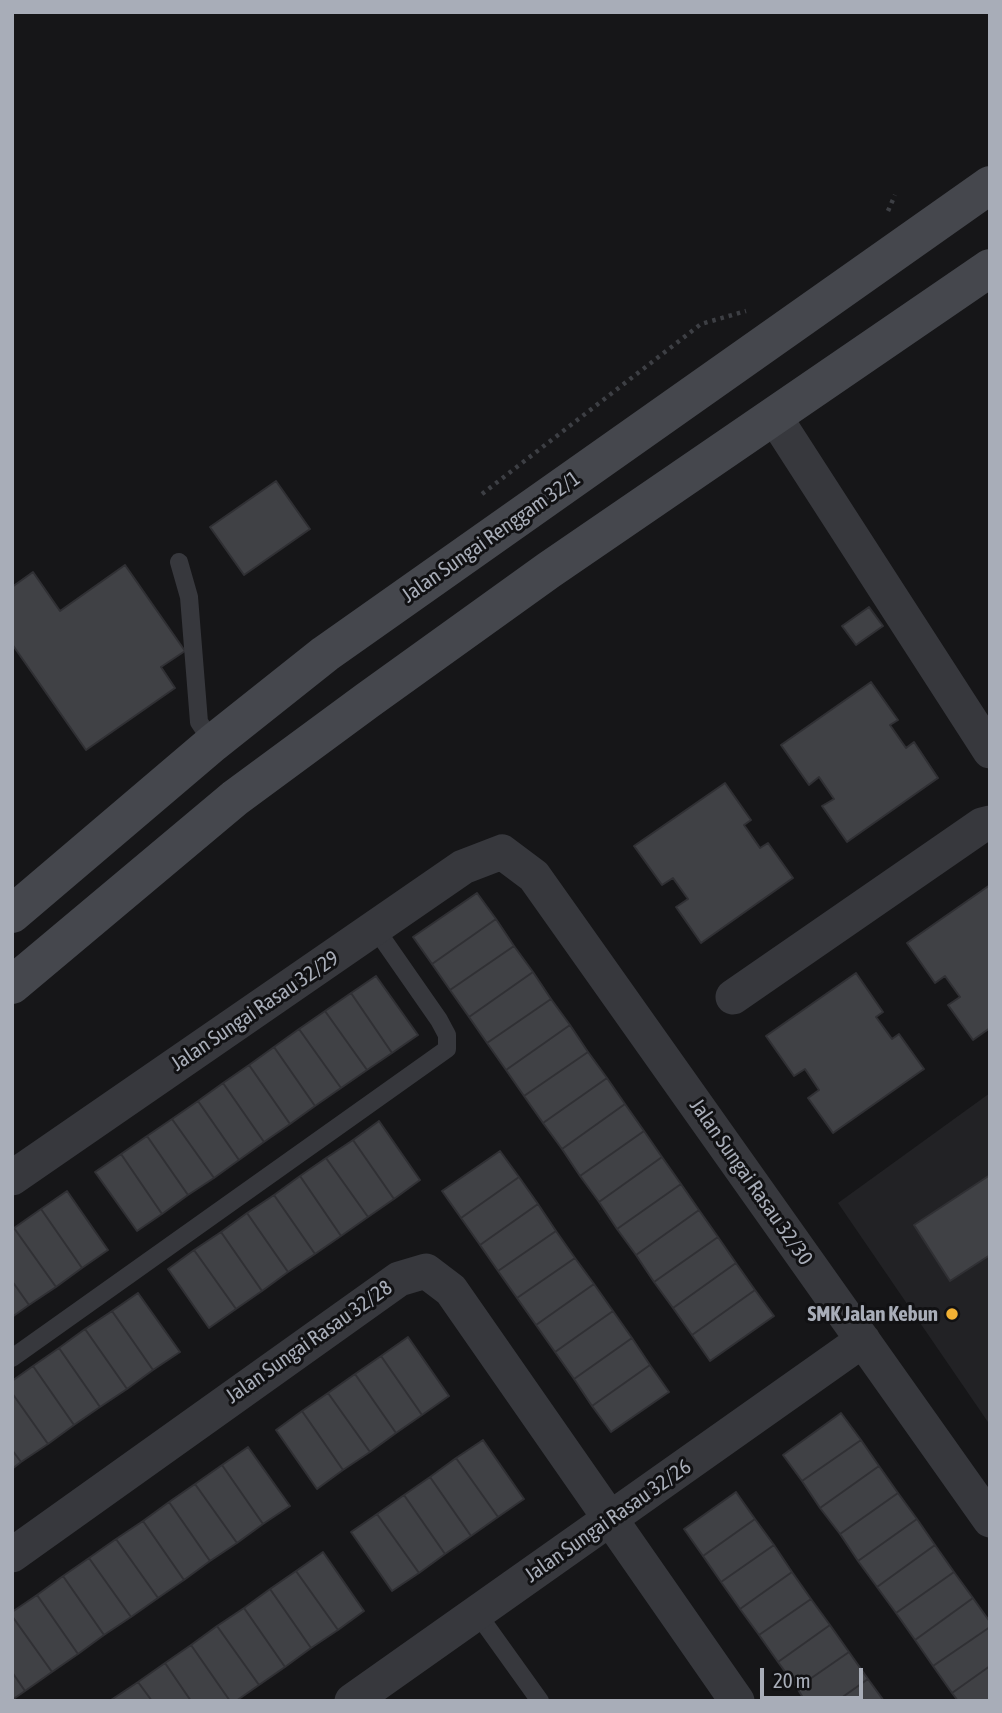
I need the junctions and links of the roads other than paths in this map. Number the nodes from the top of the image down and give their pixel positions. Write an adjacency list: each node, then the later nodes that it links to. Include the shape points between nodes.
1 (990, 185): 5 (main road, Jalan Sungai Renggam 32/1, via 336,646)
2 (990, 268): 3 (main road)
3 (774, 416): 6 (street); 12 (main road, via 550,570 257,782)
4 (179, 562): 5 (lane, via 190,597 199,722)
5 (213, 743): 9 (main road, Jalan Sungai Renggam 32/1)
6 (988, 744)
7 (990, 823): 14 (street)
8 (502, 852): 11 (street, Jalan Sungai Rasau 32/29, via 463,867); 16 (street, Jalan Sungai Rasau 32/30, via 534,876)
9 (41, 890): 10 (main road, Jalan Sungai Renggam 32/1); 12 (main road)
10 (12, 914)
11 (375, 928): 15 (street, Jalan Sungai Rasau 32/29); 17 (lane, via 439,1020 447,1035 447,1049)
12 (74, 933): 13 (main road)
13 (12, 985)
14 (733, 997)
15 (12, 1178)
16 (863, 1340): 18 (street, Jalan Sungai Rasau 32/26); 19 (street, Jalan Sungai Rasau 32/30)
17 (12, 1357)
18 (610, 1520): 20 (street, Jalan Sungai Rasau 32/28, via 451,1290 426,1271 399,1279); 21 (street, Jalan Sungai Rasau 32/26); 24 (street)
19 (990, 1520)
20 (12, 1555)
21 (477, 1613): 22 (street, Jalan Sungai Rasau 32/26); 23 (lane)
22 (352, 1701)
23 (540, 1701)
24 (737, 1701)

